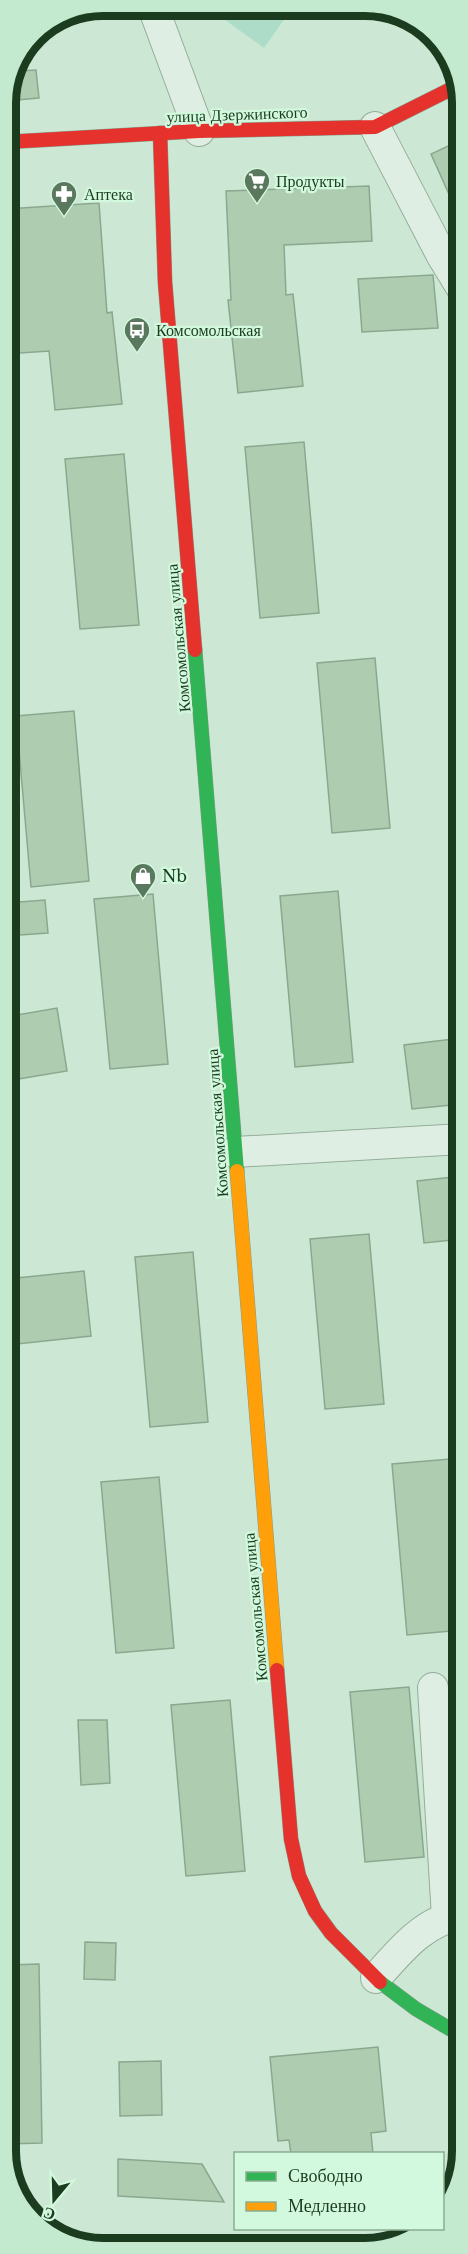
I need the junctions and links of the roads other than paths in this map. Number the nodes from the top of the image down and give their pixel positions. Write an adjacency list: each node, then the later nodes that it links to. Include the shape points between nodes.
1 (156, 16): 4 (street)
2 (450, 89): 3 (main road, улица Дзержинского)
3 (375, 127): 4 (main road, улица Дзержинского); 7 (street)
4 (199, 131): 5 (main road, улица Дзержинского)
5 (160, 133): 6 (main road, улица Дзержинского); 9 (main road, Комсомольская улица, via 165,282)
6 (17, 141)
7 (452, 272)
8 (451, 1139): 9 (street)
9 (235, 1152): 13 (main road, Комсомольская улица, via 291,1839 303,1888 329,1930)
10 (433, 1688): 11 (street)
11 (451, 1885)
12 (451, 1918): 13 (street, via 406,1944)
13 (376, 1978): 14 (main road, Комсомольская улица)
14 (451, 2030)

